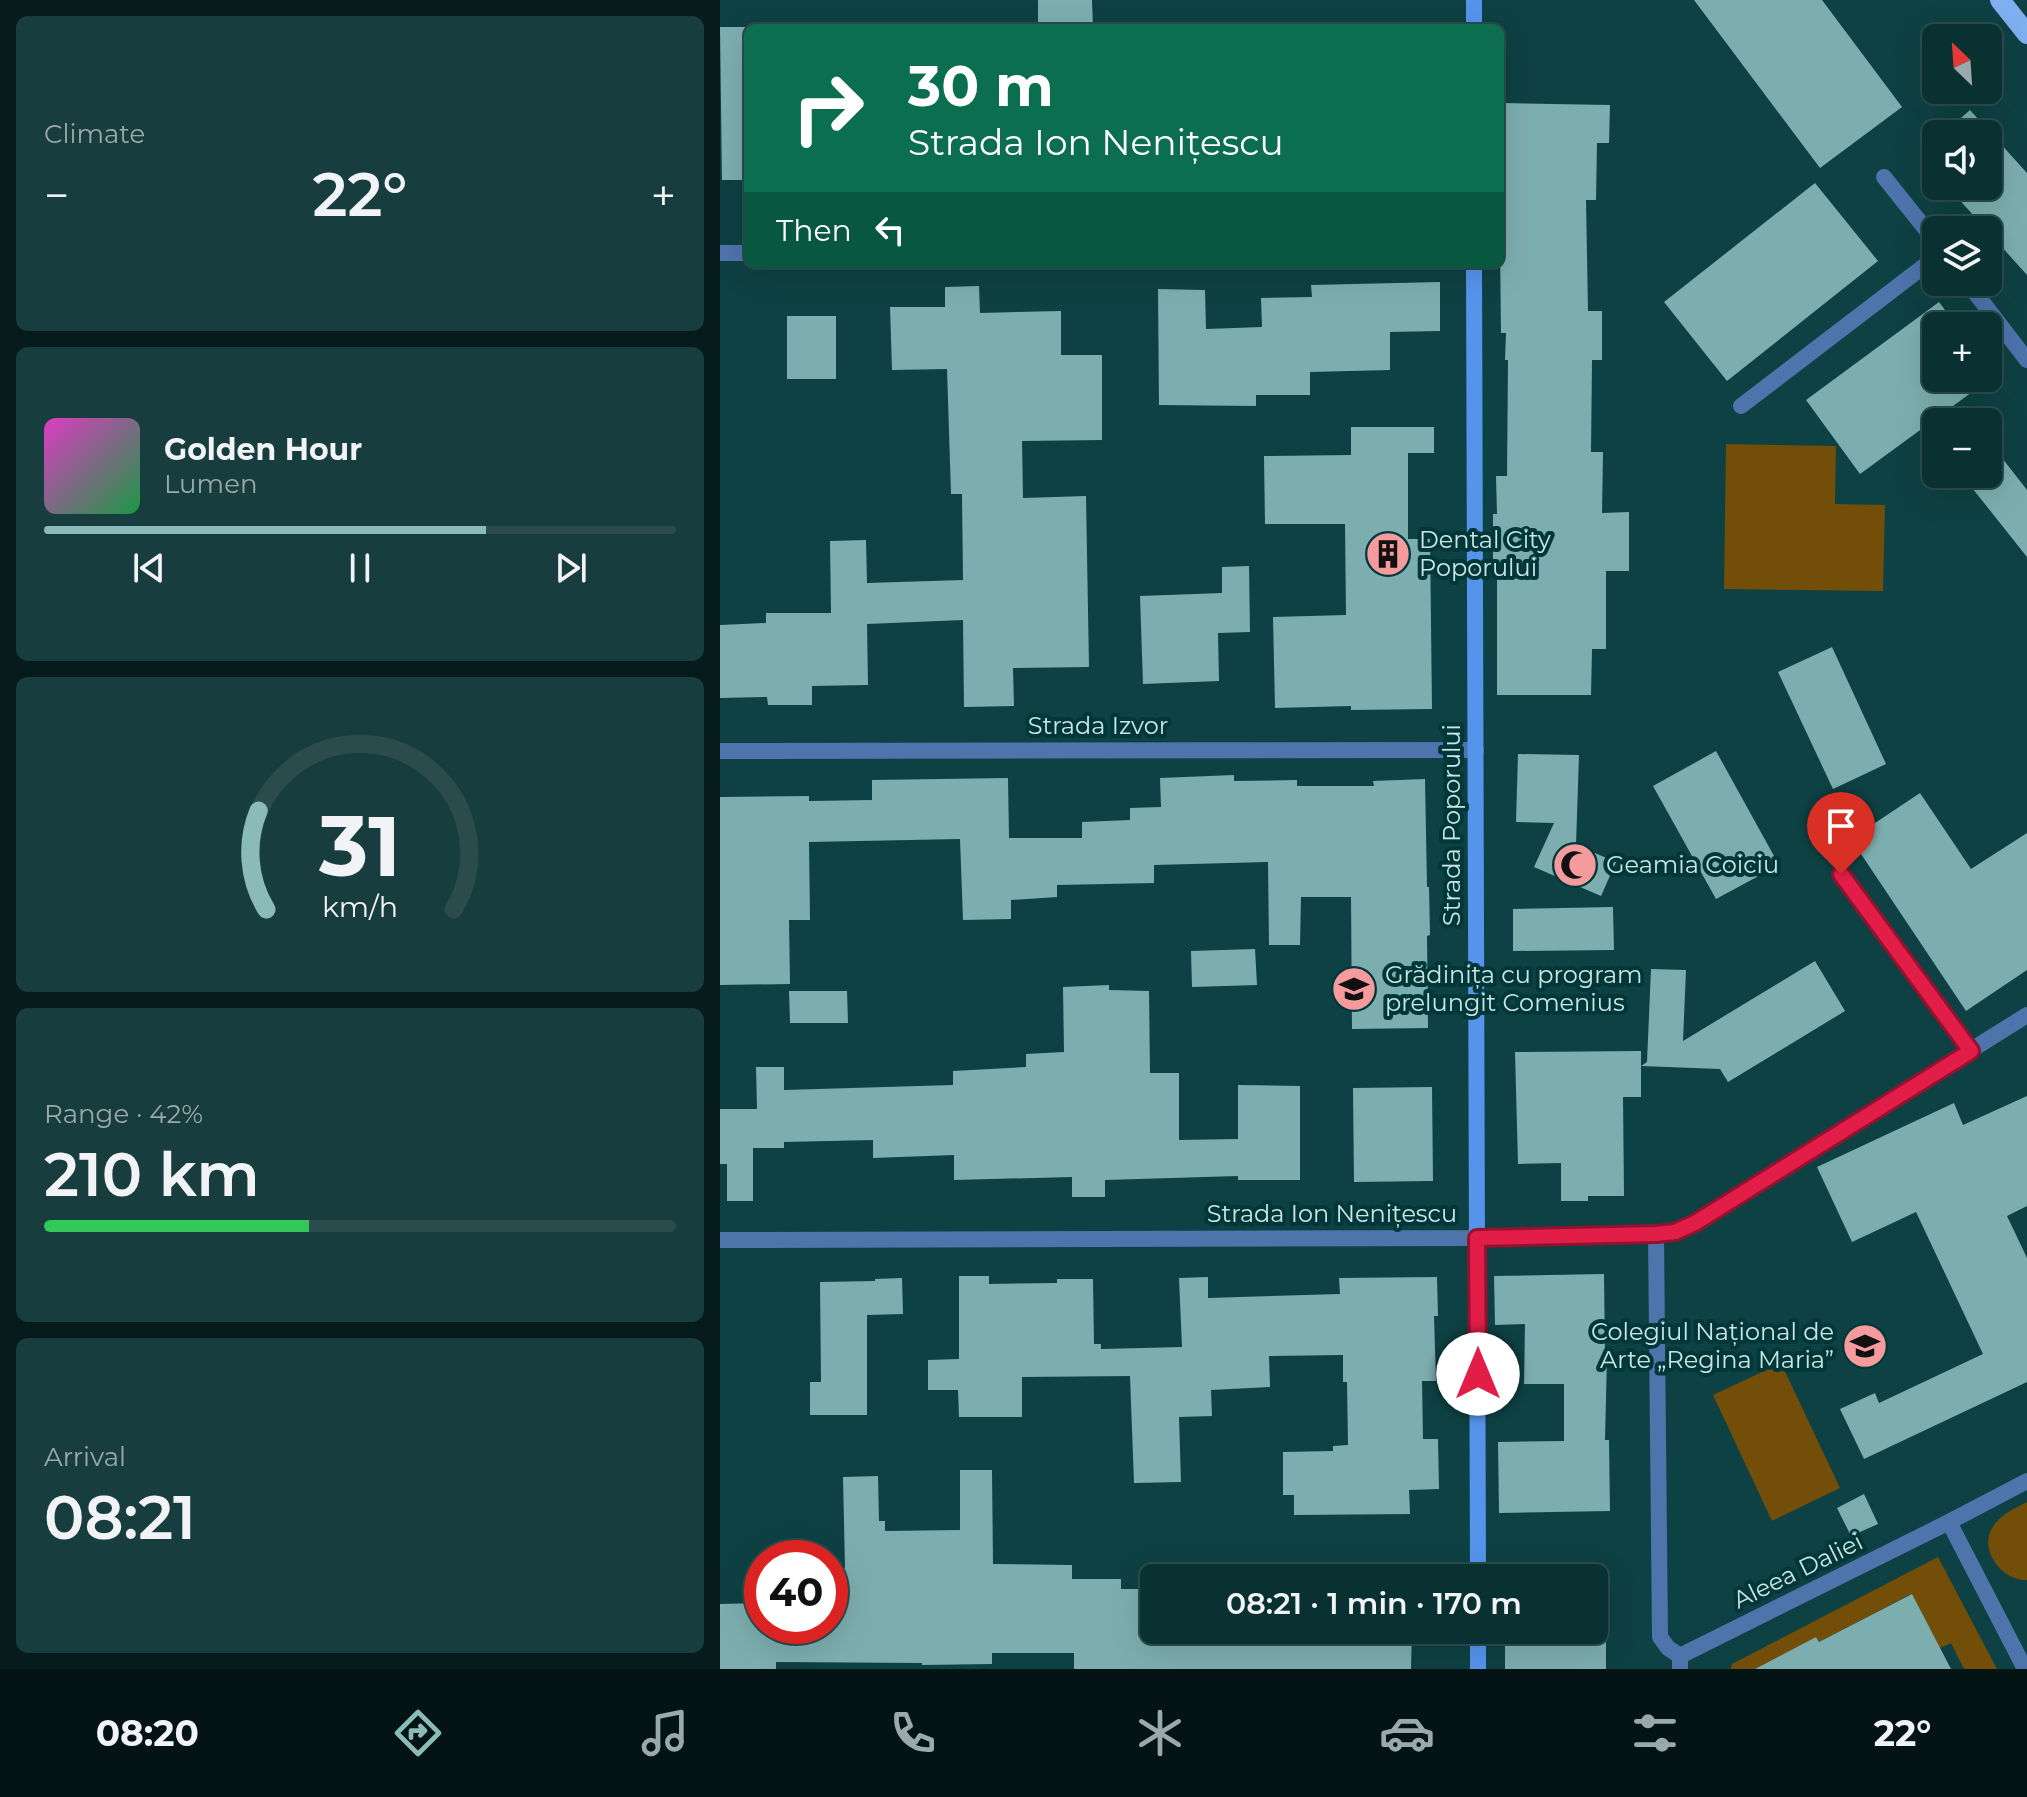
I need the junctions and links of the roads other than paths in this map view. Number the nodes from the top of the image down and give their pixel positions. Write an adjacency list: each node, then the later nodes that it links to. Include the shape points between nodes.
1 (1474, 0): 3 (street)
2 (2000, 0): 4 (main road)
3 (1474, 24)
4 (2027, 34)
5 (1884, 177): 6 (street)
6 (1922, 224)
7 (720, 253): 8 (street)
8 (744, 253)
9 (1474, 268): 14 (street, Strada Poporului)
10 (1922, 268): 13 (street)
11 (1978, 296): 12 (street)
12 (2027, 360)
13 (1741, 406)
14 (1476, 750): 15 (street, Strada Izvor); 20 (street, Strada Poporului)
15 (720, 751)
16 (1841, 874): 18 (street)
17 (2027, 1015): 18 (street, Strada Ion Nenițescu)
18 (1971, 1051): 19 (street, Strada Ion Nenițescu, via 1695,1223)
19 (1656, 1234): 20 (street, Strada Ion Nenițescu); 26 (street, via 1660,1637)
20 (1477, 1238): 21 (street, Strada Ion Nenițescu); 24 (street, Strada Poporului)
21 (720, 1240)
22 (2027, 1481): 23 (street, Aleea Daliei)
23 (1949, 1522): 26 (street, Aleea Daliei); 28 (street)
24 (1478, 1564)
25 (1478, 1644): 27 (street)
26 (1680, 1662)
27 (1478, 1669)
28 (2025, 1669)

